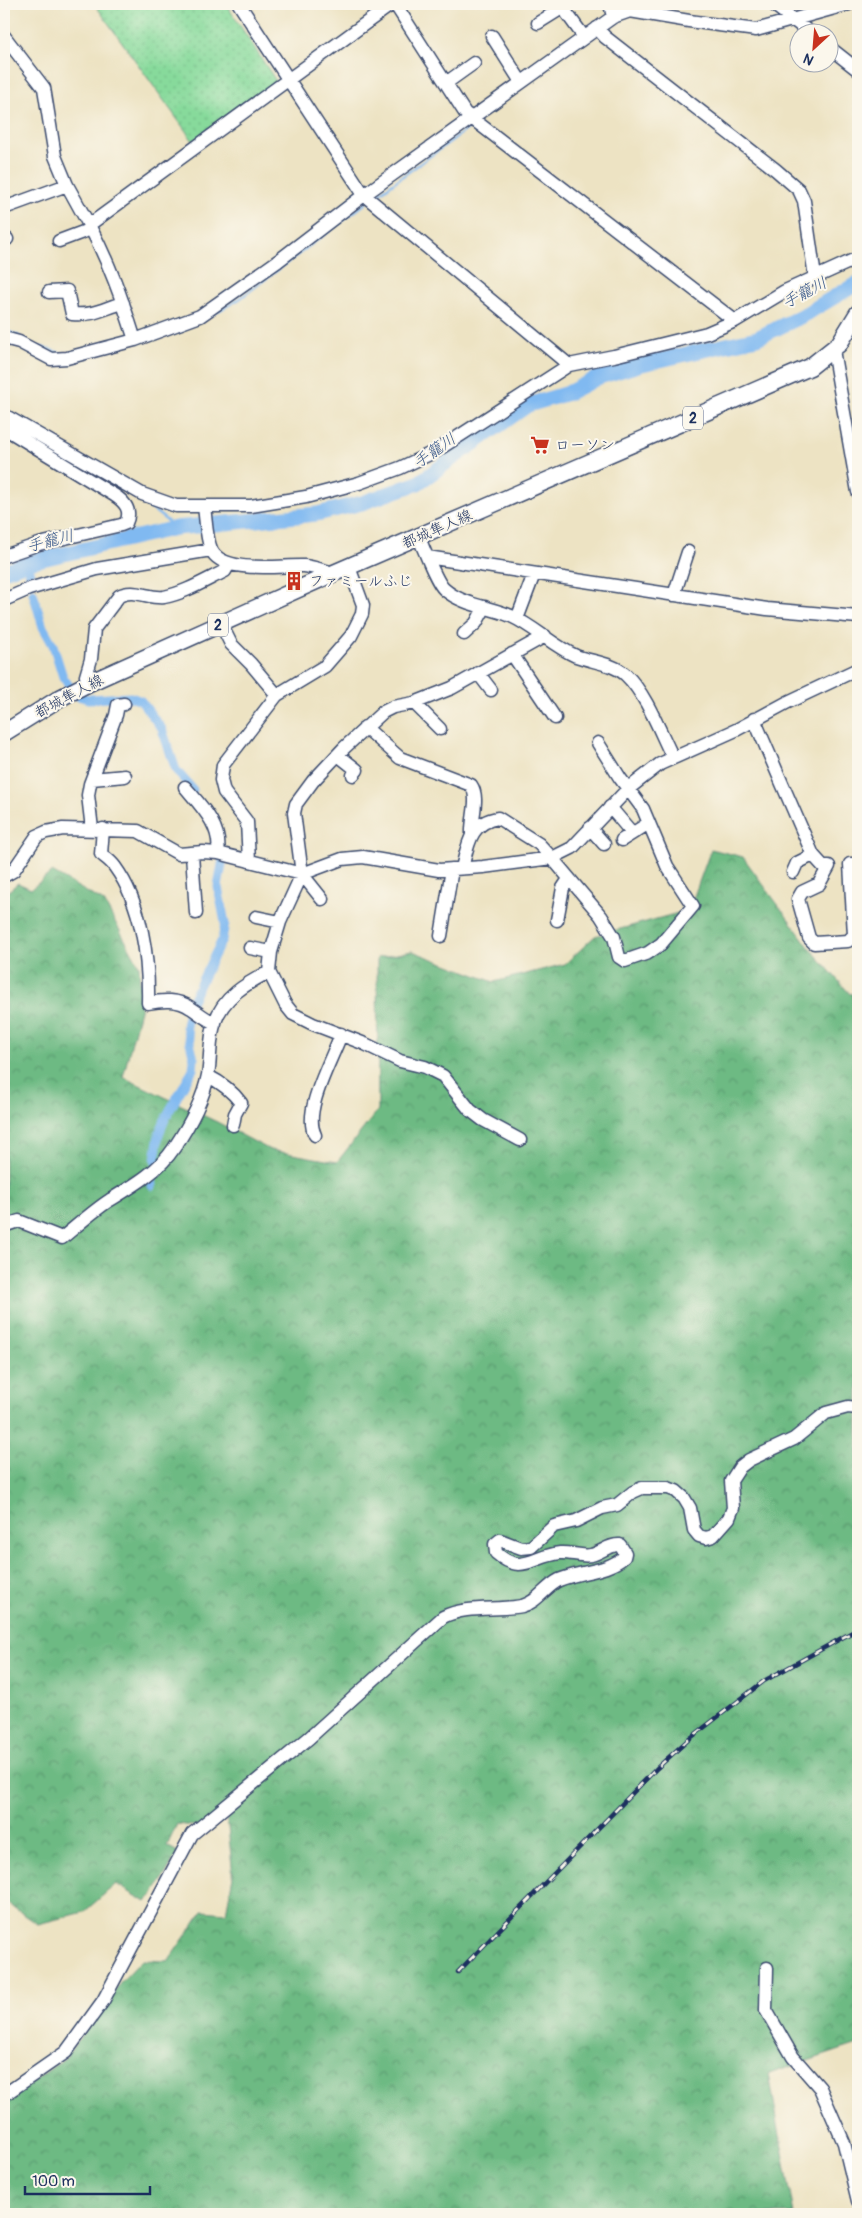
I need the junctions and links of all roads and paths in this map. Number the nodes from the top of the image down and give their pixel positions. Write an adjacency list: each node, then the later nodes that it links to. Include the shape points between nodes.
1 (239, 4): 18 (street)
2 (393, 4): 18 (street); 20 (street)
3 (610, 4): 7 (street)
4 (773, 4): 8 (street)
5 (849, 4): 8 (street)
6 (561, 6): 10 (street); 14 (street)
7 (613, 18): 8 (street, via 630,11 753,30); 11 (street)
8 (794, 20): 9 (street)
9 (797, 22)
10 (538, 23)
11 (601, 33): 14 (street); 28 (street, via 799,190 804,201)
12 (4, 36): 22 (street, via 44,88 55,156)
13 (492, 36): 19 (street)
14 (584, 37): 19 (street)
15 (840, 56): 17 (street)
16 (474, 63): 20 (street)
17 (858, 70)
18 (290, 80): 23 (street); 25 (street)
19 (521, 82): 21 (street)
20 (446, 83): 21 (street)
21 (471, 118): 23 (street); 32 (street)
22 (67, 185): 24 (street); 25 (street)
23 (364, 195): 34 (street, via 200,316); 36 (street)
24 (4, 208)
25 (90, 227): 26 (street); 30 (street)
26 (59, 240)
27 (858, 258): 28 (street)
28 (815, 277): 32 (street)
29 (49, 292): 30 (street, via 67,291 72,314 86,316)
30 (123, 303): 34 (street)
31 (858, 313): 35 (main road, 都城隼人線 / 2, via 846,336)
32 (735, 321): 36 (street, via 707,333)
33 (4, 338): 34 (street, via 19,342 50,359 89,354)
34 (135, 340)
35 (833, 350): 39 (street); 41 (main road, 都城隼人線 / 2, via 796,374)
36 (570, 364): 40 (street, via 436,451 400,468 306,497 251,506)
37 (4, 415): 40 (street, via 142,494 176,506)
38 (4, 428): 44 (street, via 114,495 126,504 129,513 126,523 121,526 39,544)
39 (858, 490)
40 (204, 507): 42 (street)
41 (419, 538): 45 (street); 47 (main road, 都城隼人線 / 2)
42 (211, 550): 46 (street); 50 (street, via 97,569 29,589)
43 (688, 552): 49 (street)
44 (4, 556)
45 (427, 557): 48 (street); 51 (street, via 444,588)
46 (229, 564): 47 (street); 60 (street, via 225,571 173,595 155,598 132,593 119,596 93,633 86,676)
47 (342, 570): 54 (main road, 都城隼人線 / 2); 62 (street, via 363,602 362,614 355,628 325,666)
48 (534, 574): 49 (street); 53 (street)
49 (674, 595): 52 (street, via 767,609)
50 (4, 600)
51 (485, 607): 53 (street); 55 (street, via 476,623)
52 (858, 617)
53 (517, 619): 56 (street)
54 (221, 624): 60 (main road, 都城隼人線 / 2); 62 (street, via 231,644)
55 (464, 634)
56 (545, 636): 57 (street); 72 (street, via 576,656 611,666 625,674 640,694)
57 (512, 654): 59 (street); 65 (street)
58 (858, 669): 66 (street)
59 (478, 673): 61 (street); 63 (street, via 452,688)
60 (88, 684): 69 (main road, 都城隼人線 / 2)
61 (491, 690)
62 (277, 695): 88 (street, via 230,754 222,771 224,792 247,822)
63 (414, 703): 67 (street, via 390,708); 68 (street)
64 (124, 704): 75 (street, via 116,709)
65 (555, 718)
66 (754, 719): 72 (street); 86 (street)
67 (365, 727): 71 (street); 82 (street, via 400,758 471,785 476,796)
68 (440, 729)
69 (4, 734)
70 (598, 743): 77 (street)
71 (338, 755): 73 (street, via 357,770); 93 (street, via 294,808)
72 (672, 758): 77 (street, via 646,773)
73 (353, 774)
74 (125, 776): 75 (street)
75 (92, 779): 81 (street, via 88,795)
76 (184, 787): 84 (street, via 215,828 219,840)
77 (628, 789): 78 (street); 79 (street, via 643,809)
78 (610, 807): 79 (street, via 627,836); 80 (street)
79 (648, 823): 95 (street, via 667,866 694,906 655,948 625,961 619,957 614,937 601,916)
80 (590, 828): 83 (street); 87 (street, via 572,848)
81 (97, 829): 85 (street, via 138,830 176,853); 94 (street, via 62,829 41,834 31,843 13,871); 105 (street, via 102,854 120,873 142,931 148,971 148,1003 162,1000 183,1004)
82 (472, 834): 87 (street, via 487,820 498,818 539,844); 91 (street)
83 (604, 844)
84 (218, 853): 85 (street); 88 (street)
85 (192, 854): 97 (street)
86 (813, 855): 90 (street, via 824,866); 92 (street, via 797,863)
87 (552, 858): 91 (street); 95 (street)
88 (249, 862): 93 (street)
89 (854, 864): 90 (street); 90 (street, via 854,935 848,941 814,943 809,938 798,899 802,892 819,884)
90 (829, 866)
91 (457, 869): 93 (street, via 439,870 362,857 342,859); 101 (street)
92 (794, 872)
93 (302, 874): 96 (street); 100 (street)
94 (4, 876)
95 (569, 879): 99 (street)
96 (322, 899)
97 (196, 913)
98 (256, 917): 100 (street)
99 (558, 920)
100 (280, 922): 103 (street)
101 (441, 936)
102 (250, 948): 103 (street)
103 (271, 952): 104 (street)
104 (269, 972): 105 (street, via 240,988); 106 (street, via 293,1014)
105 (215, 1022): 107 (street)
106 (340, 1034): 109 (street, via 312,1112); 110 (street, via 443,1076 476,1115)
107 (208, 1076): 108 (street, via 233,1092 241,1104); 111 (street, via 200,1104 174,1148 163,1162 130,1189 62,1238 19,1221)
108 (233, 1125)
109 (314, 1135)
110 (520, 1140)
111 (4, 1226)
112 (858, 1408): 114 (street, via 848,1407 826,1413 794,1439 740,1466 732,1481 733,1508 729,1518 713,1536 699,1536 694,1530 690,1508 676,1491 642,1488 617,1505 554,1526 531,1547 521,1548 500,1540 495,1544 496,1553 518,1565 560,1553 591,1555 615,1545 620,1545 625,1553 619,1562 612,1565 560,1580 532,1603 462,1610 443,1617 309,1738 192,1834 134,1944 97,2008 66,2052)
113 (767, 1968): 115 (street, via 766,2010 793,2057 820,2088 844,2143)
114 (4, 2095)
115 (858, 2201)

